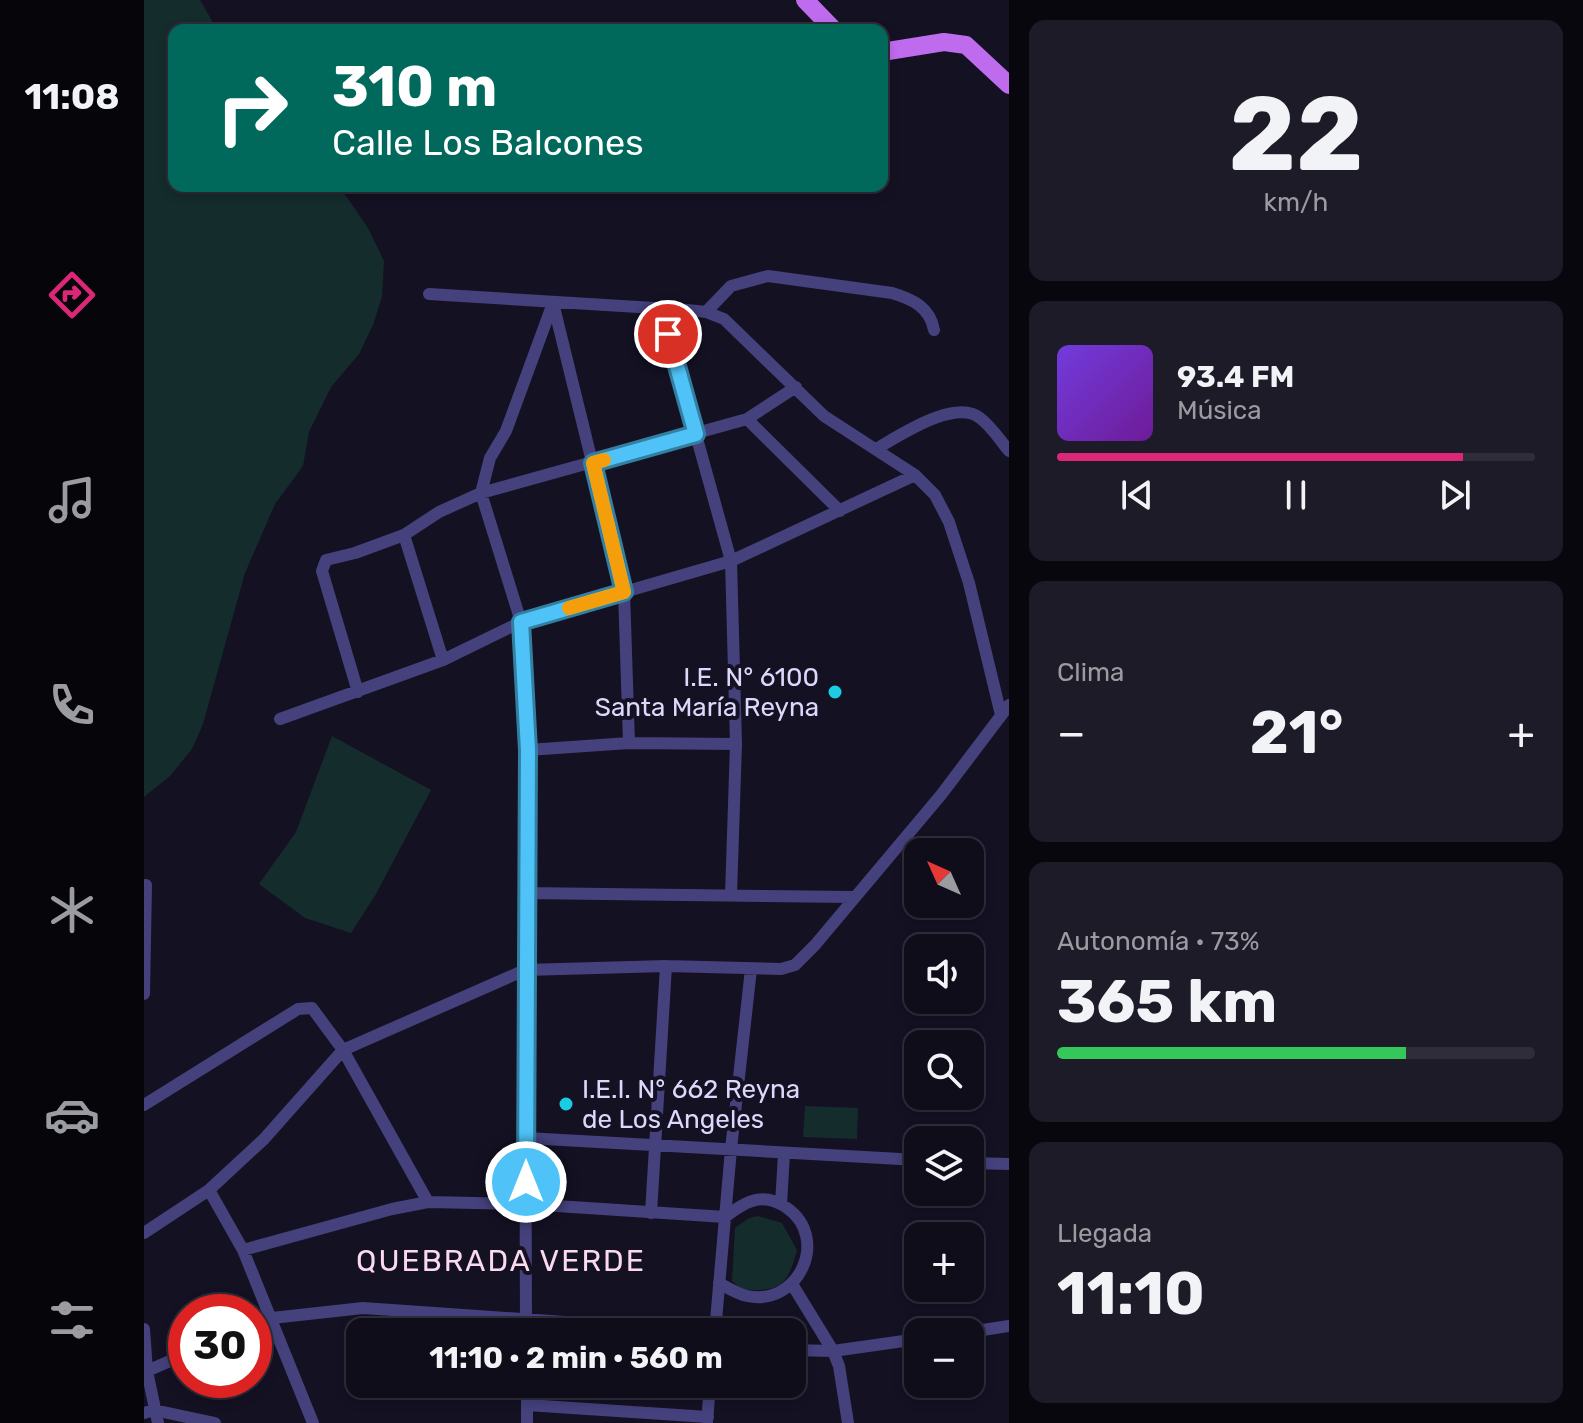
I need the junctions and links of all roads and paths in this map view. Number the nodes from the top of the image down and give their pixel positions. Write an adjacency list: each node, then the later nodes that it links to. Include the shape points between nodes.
1 (805, 0): 2 (main road)
2 (828, 24)
3 (888, 51): 4 (main road, via 944,42 966,45)
4 (1009, 85)
5 (429, 294): 6 (street)
6 (553, 303): 7 (street); 15 (street); 17 (street)
7 (661, 309): 8 (street); 12 (street)
8 (706, 312): 9 (street, via 731,286 768,276 911,299 925,310); 10 (street, via 724,319)
9 (934, 330)
10 (796, 387): 11 (street); 13 (street, via 824,416)
11 (747, 419): 12 (street); 18 (street)
12 (696, 434): 15 (street); 20 (street)
13 (876, 449): 14 (street, via 936,417 964,412 978,416); 16 (street)
14 (1009, 451)
15 (593, 463): 17 (street); 21 (street)
16 (915, 475): 18 (street); 25 (street, via 935,495 949,522)
17 (481, 493): 19 (street); 22 (street)
18 (840, 511): 20 (street)
19 (404, 535): 23 (street); 24 (street, via 326,560 322,571)
20 (731, 561): 21 (street); 28 (street)
21 (624, 592): 22 (street); 27 (street)
22 (521, 622): 23 (street); 29 (street)
23 (443, 660): 24 (street)
24 (358, 692): 26 (street)
25 (1005, 710): 33 (street)
26 (280, 719)
27 (629, 743): 28 (street); 29 (street)
28 (736, 744): 32 (street)
29 (528, 750): 31 (street)
30 (146, 885): 37 (street)
31 (526, 893): 32 (street); 36 (street)
32 (731, 895): 33 (street)
33 (854, 897): 35 (street, via 795,965)
34 (666, 966): 35 (street); 36 (street); 41 (street)
35 (751, 969): 42 (street)
36 (525, 970): 38 (street); 40 (street)
37 (144, 994)
38 (343, 1050): 39 (street, via 312,1008 298,1009); 47 (street, via 264,1139); 48 (street)
39 (144, 1105)
40 (526, 1138): 41 (street); 49 (street)
41 (654, 1145): 42 (street); 51 (street)
42 (731, 1149): 43 (street); 52 (street)
43 (784, 1154): 44 (street); 50 (street)
44 (904, 1159)
45 (984, 1163): 46 (street)
46 (1009, 1164)
47 (209, 1190): 53 (street); 54 (street)
48 (428, 1202): 49 (street); 54 (street)
49 (526, 1204): 51 (street); 60 (street)
50 (781, 1204): 52 (street, via 754,1200); 56 (street, via 794,1213 808,1241 802,1272)
51 (651, 1213): 52 (street)
52 (725, 1217): 55 (street)
53 (144, 1233)
54 (243, 1250): 57 (street)
55 (719, 1283): 56 (street, via 745,1296 762,1297); 61 (street)
56 (792, 1284): 67 (street)
57 (262, 1294)
58 (272, 1318): 59 (street, via 363,1308); 76 (street)
59 (454, 1318)
60 (526, 1318)
61 (714, 1318)
62 (1009, 1326): 64 (street)
63 (144, 1329): 69 (street)
64 (984, 1330)
65 (904, 1341): 67 (street)
66 (806, 1350): 67 (street)
67 (833, 1351): 78 (street)
68 (168, 1362): 69 (street)
69 (147, 1371): 73 (street)
70 (527, 1398): 72 (street)
71 (709, 1398): 74 (street)
72 (527, 1405): 74 (street); 77 (street)
73 (152, 1416): 75 (street)
74 (707, 1420)
75 (215, 1423)
76 (313, 1423)
77 (527, 1423)
78 (848, 1423)

